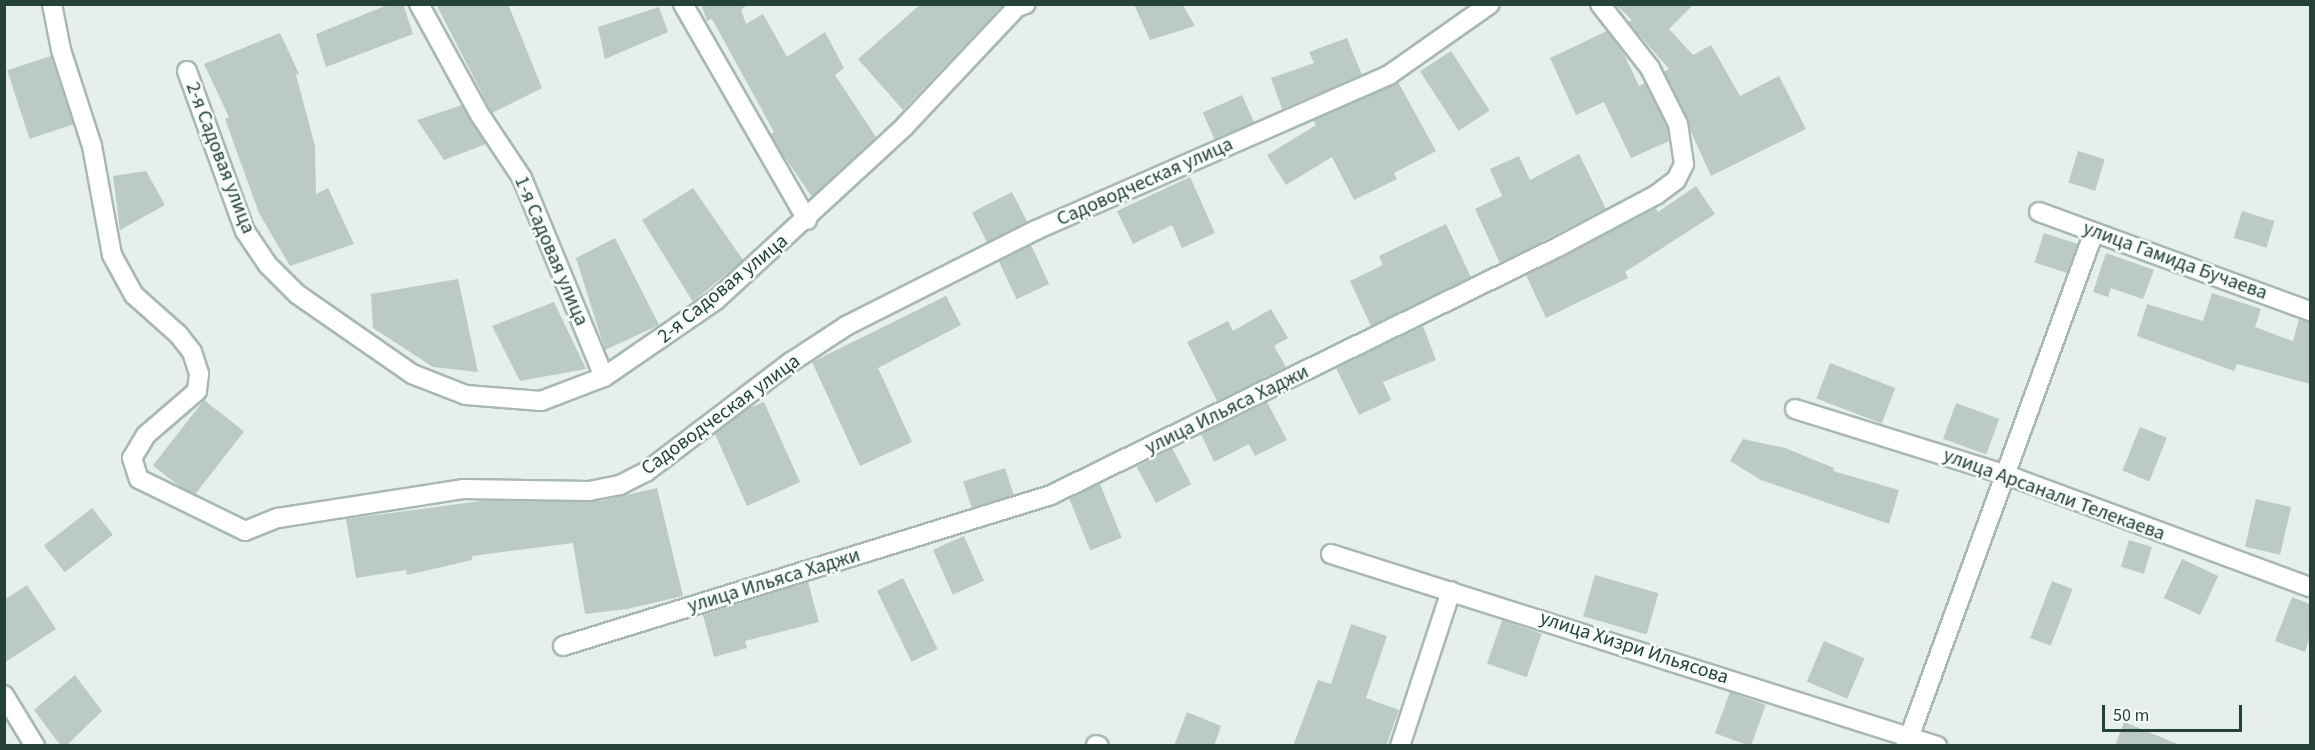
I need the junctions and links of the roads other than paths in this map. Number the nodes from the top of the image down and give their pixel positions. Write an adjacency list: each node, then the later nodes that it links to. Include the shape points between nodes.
1 (52, 4): 4 (street, Садоводческая улица, via 61,50 92,146 112,255 134,296 178,334 192,352 199,374 196,391 146,435 132,458 139,479 245,531 278,518 463,489 589,491 620,486 646,472 790,362 846,326 1036,230 1389,75)
2 (419, 4): 12 (street, 1-я Садовая улица, via 480,115 522,178)
3 (683, 4): 9 (street)
4 (1490, 4)
5 (1600, 4): 18 (street, улица Ильяса Хаджи, via 1650,68 1678,124 1684,164 1676,180 1656,195 1052,495)
6 (1020, 5): 9 (street, 2-я Садовая улица, via 904,127)
7 (187, 71): 12 (street, 2-я Садовая улица, via 245,231 267,264 297,294 412,374 466,395 541,401)
8 (2039, 212): 10 (street, улица Гамида Бучаева)
9 (807, 220): 12 (street, 2-я Садовая улица, via 716,300)
10 (2094, 232): 11 (street, улица Гамида Бучаева); 14 (street)
11 (2310, 311)
12 (603, 377)
13 (1795, 409): 14 (street, улица Арсанали Телекаева)
14 (2004, 474): 16 (street, улица Арсанали Телекаева); 20 (street)
15 (1331, 554): 17 (street, улица Хизри Ильясова)
16 (2310, 587)
17 (1451, 591): 20 (street, улица Хизри Ильясова); 22 (street)
18 (563, 646)
19 (4, 696): 21 (street)
20 (1907, 741): 23 (street, улица Хизри Ильясова)
21 (34, 746)
22 (1400, 746)
23 (1937, 746)

